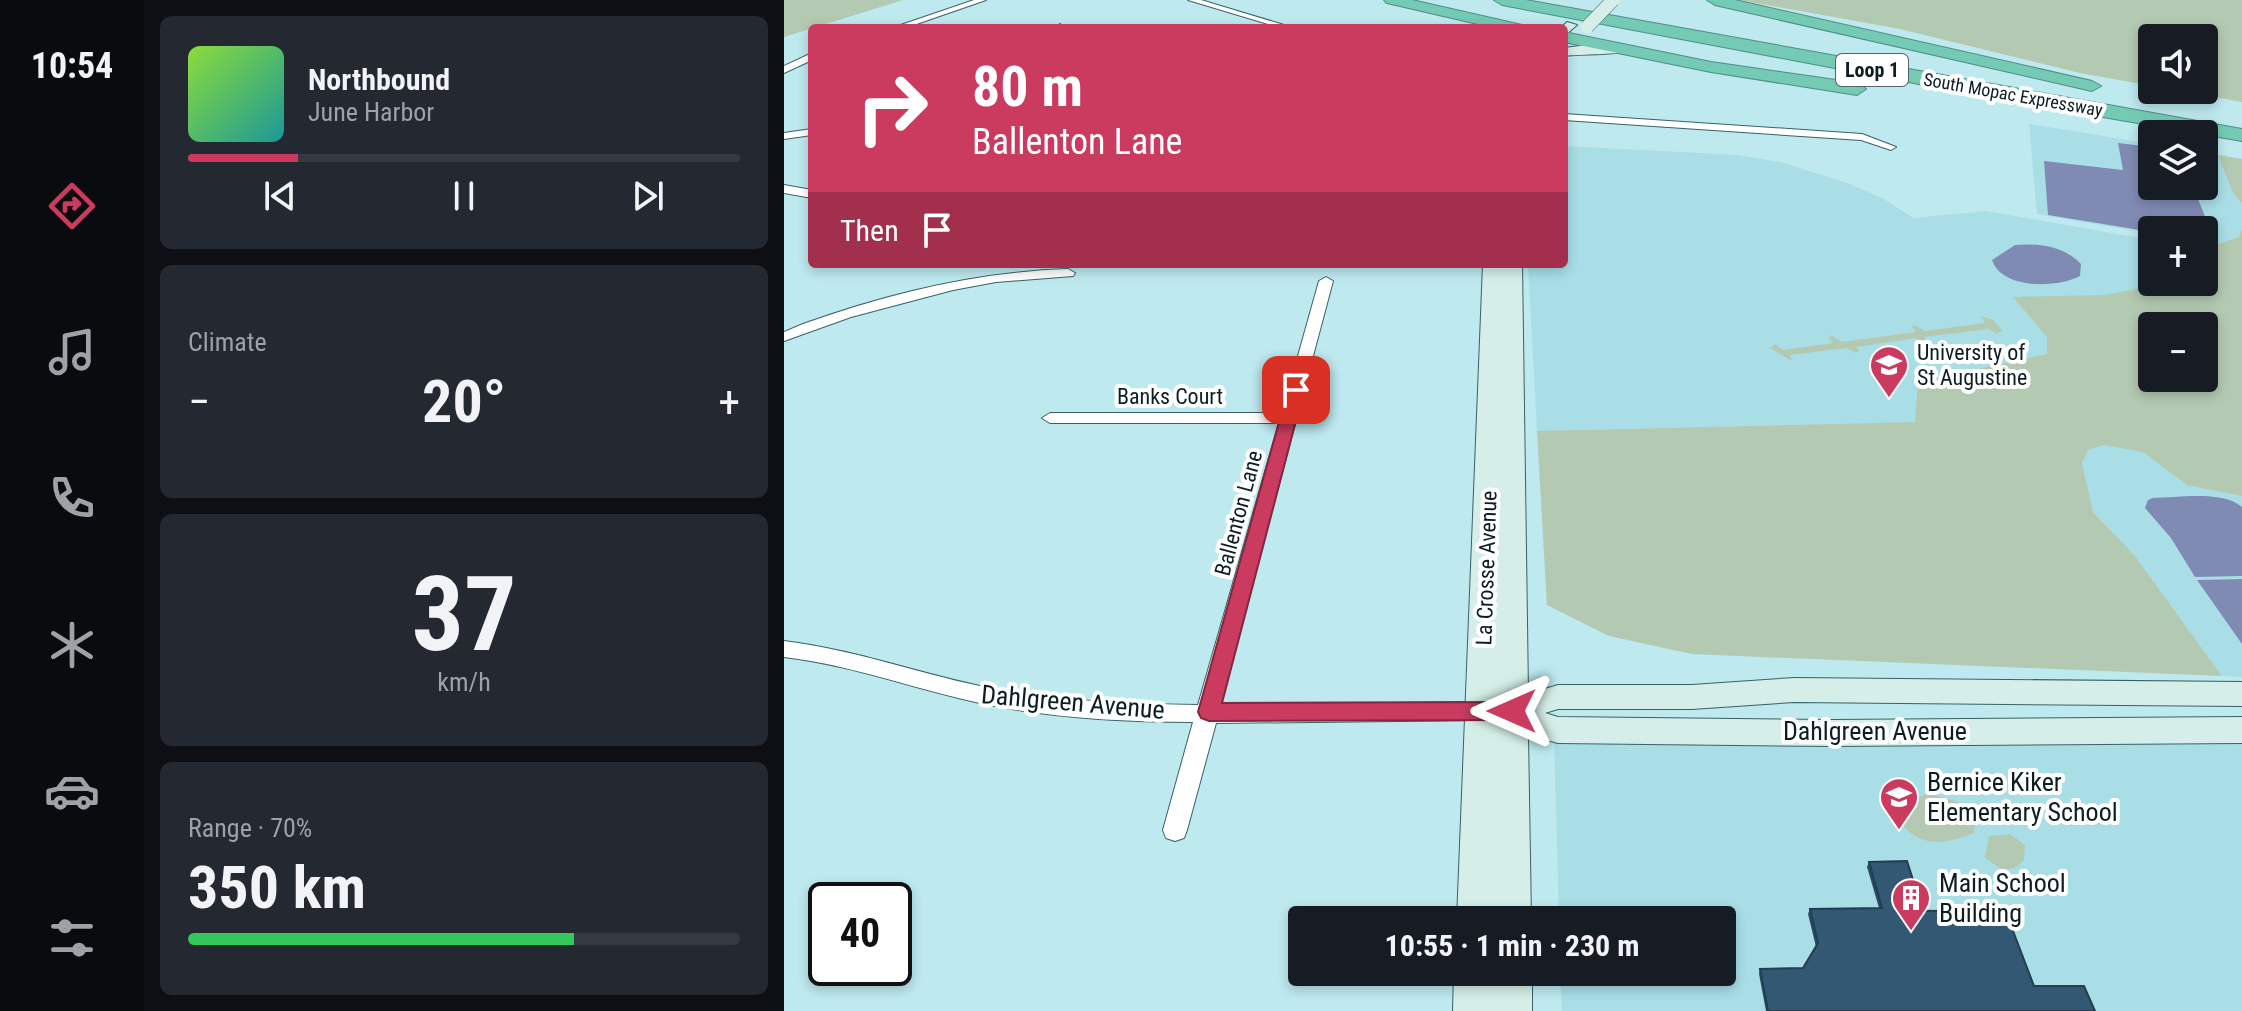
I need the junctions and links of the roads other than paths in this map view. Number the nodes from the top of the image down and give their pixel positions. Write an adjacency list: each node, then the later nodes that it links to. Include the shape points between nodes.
1 (982, 0): 9 (street)
2 (1192, 0): 10 (street)
3 (1392, 0): 11 (highway)
4 (1502, 0): 22 (highway, South Mopac Expressway / Loop 1)
5 (1582, 0): 8 (highway, South Mopac Expressway / Loop 1, via 2118,93)
6 (1596, 0): 12 (street)
7 (1613, 0): 12 (street, bridge)
8 (1715, 0)
9 (910, 24)
10 (1276, 24)
11 (1498, 24)
12 (1570, 38): 15 (highway)
13 (808, 58): 14 (street)
14 (784, 70)
15 (1878, 92)
16 (1905, 95): 20 (highway)
17 (2210, 110): 18 (highway)
18 (2242, 116)
19 (1568, 117): 26 (street, via 1862,137)
20 (2138, 127)
21 (808, 133): 23 (street)
22 (2242, 135)
23 (784, 136)
24 (2218, 139): 25 (highway)
25 (2242, 142)
26 (1891, 147)
27 (784, 189): 28 (street)
28 (808, 194)
29 (808, 194): 30 (street)
30 (784, 205)
31 (1493, 268): 40 (street, La Crosse Avenue)
32 (1512, 268): 40 (street, La Crosse Avenue)
33 (1068, 273): 35 (street, via 966,281 832,318)
34 (1326, 281): 37 (street, Ballenton Lane)
35 (784, 337)
36 (1050, 418): 37 (street, Banks Court)
37 (1289, 418): 41 (street, Ballenton Lane)
38 (784, 649): 41 (street, Dahlgreen Avenue, via 832,655 1008,700 1099,710)
39 (2242, 694): 40 (street, Dahlgreen Avenue, via 1794,690 1558,697)
40 (1497, 711): 41 (street, Dahlgreen Avenue); 42 (street, Dahlgreen Avenue, via 1558,730); 44 (street, La Crosse Avenue); 45 (street, La Crosse Avenue)
41 (1209, 712): 43 (street, Ballenton Lane)
42 (2242, 730)
43 (1175, 830)
44 (1477, 906)
45 (1511, 906)
46 (1474, 986): 48 (street)
47 (1512, 986): 49 (street)
48 (1473, 1011)
49 (1512, 1011)

